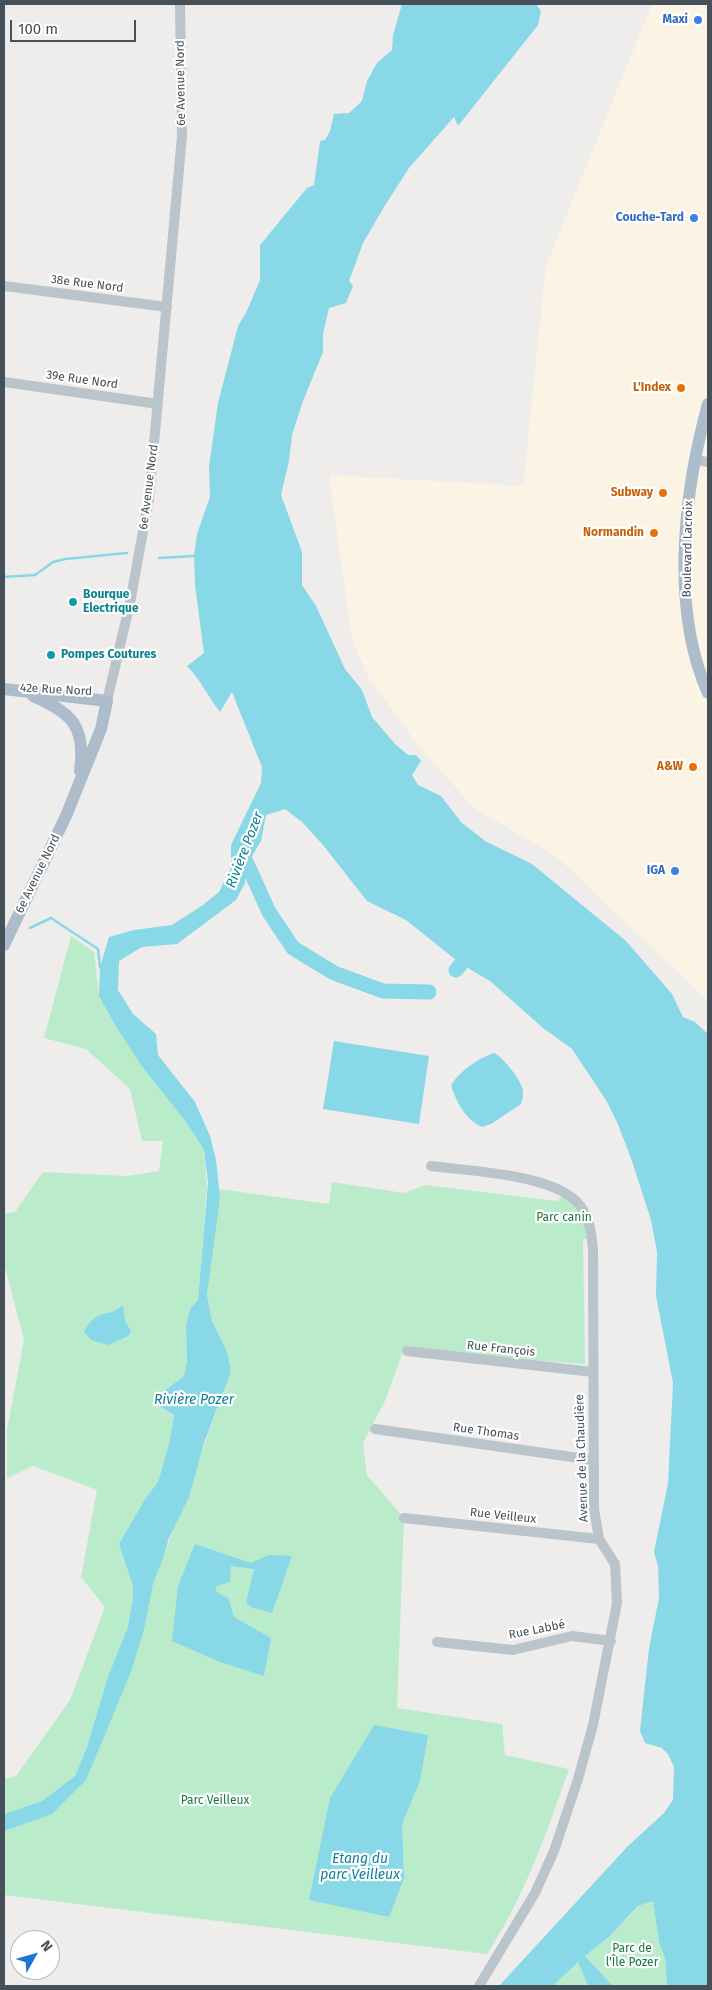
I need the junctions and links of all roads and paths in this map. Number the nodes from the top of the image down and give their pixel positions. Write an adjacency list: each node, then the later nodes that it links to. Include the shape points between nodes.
1 (180, 4): 3 (street, 6e Avenue Nord, via 182,136)
2 (4, 286): 3 (street, 38e Rue Nord)
3 (167, 307): 5 (street, 6e Avenue Nord)
4 (4, 382): 5 (street, 39e Rue Nord)
5 (158, 404): 10 (street, 6e Avenue Nord, via 145,523)
6 (708, 404): 7 (main road, Boulevard Lacroix)
7 (702, 461): 9 (main road, Boulevard Lacroix, via 686,517 686,600 692,638)
8 (4, 689): 10 (main road, 42e Rue Nord); 11 (main road, 42e Rue Nord, via 30,694 54,705 70,718 81,743)
9 (708, 693)
10 (108, 697): 11 (main road, 6e Avenue Nord, via 101,729)
11 (77, 789): 12 (main road, 6e Avenue Nord)
12 (4, 945)
13 (431, 1166): 15 (street, Avenue de la Chaudière, via 545,1183 576,1202 591,1229)
14 (407, 1351): 15 (street, Rue François)
15 (593, 1372): 17 (street, Avenue de la Chaudière)
16 (376, 1429): 17 (street, Rue Thomas)
17 (593, 1460): 19 (street, Avenue de la Chaudière, via 594,1509)
18 (404, 1518): 19 (street, Rue Veilleux)
19 (599, 1539): 20 (street, Avenue de la Chaudière, via 615,1564 617,1603)
20 (611, 1641): 21 (street, Rue Labbé, via 572,1636 513,1650); 22 (street, Avenue de la Chaudière, via 593,1725 554,1851 535,1893)
21 (437, 1642)
22 (479, 1986)

